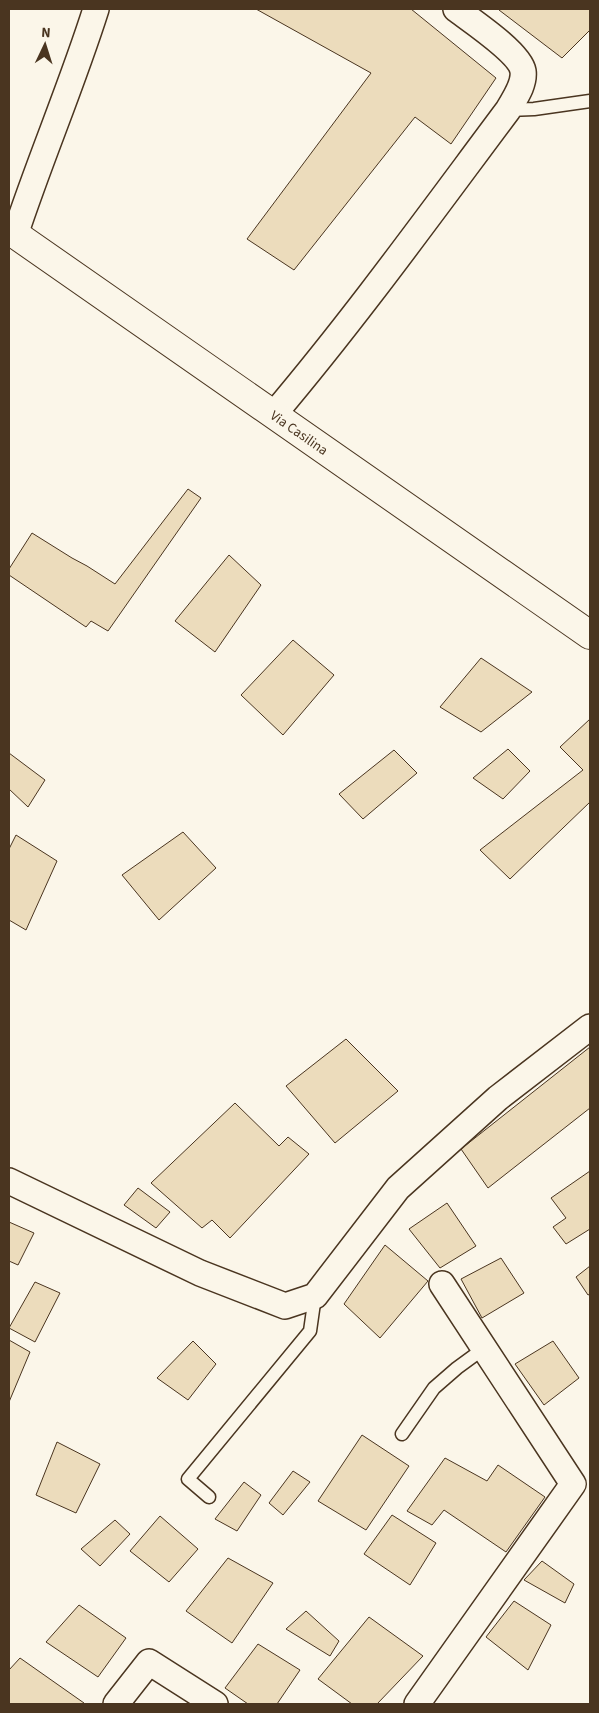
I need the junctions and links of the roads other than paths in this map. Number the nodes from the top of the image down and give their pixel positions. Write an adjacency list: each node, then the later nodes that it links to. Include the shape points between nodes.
1 (96, 9): 5 (street)
2 (456, 9): 4 (street, via 515,55 523,72 520,90)
3 (590, 101): 4 (lane, via 534,110)
4 (508, 110): 6 (street, via 404,250)
5 (12, 233): 6 (main road, Via Casilina)
6 (274, 414): 7 (main road, Via Casilina)
7 (590, 635)
8 (590, 1027): 11 (street, via 498,1098 398,1188)
9 (9, 1181): 11 (street, via 200,1272 285,1306)
10 (442, 1284): 12 (street)
11 (315, 1296): 14 (lane, via 310,1331 188,1479)
12 (483, 1349): 13 (lane, via 434,1388); 17 (street, via 573,1484)
13 (402, 1434)
14 (209, 1497)
15 (116, 1704): 16 (street, via 149,1662)
16 (215, 1704)
17 (417, 1704)

